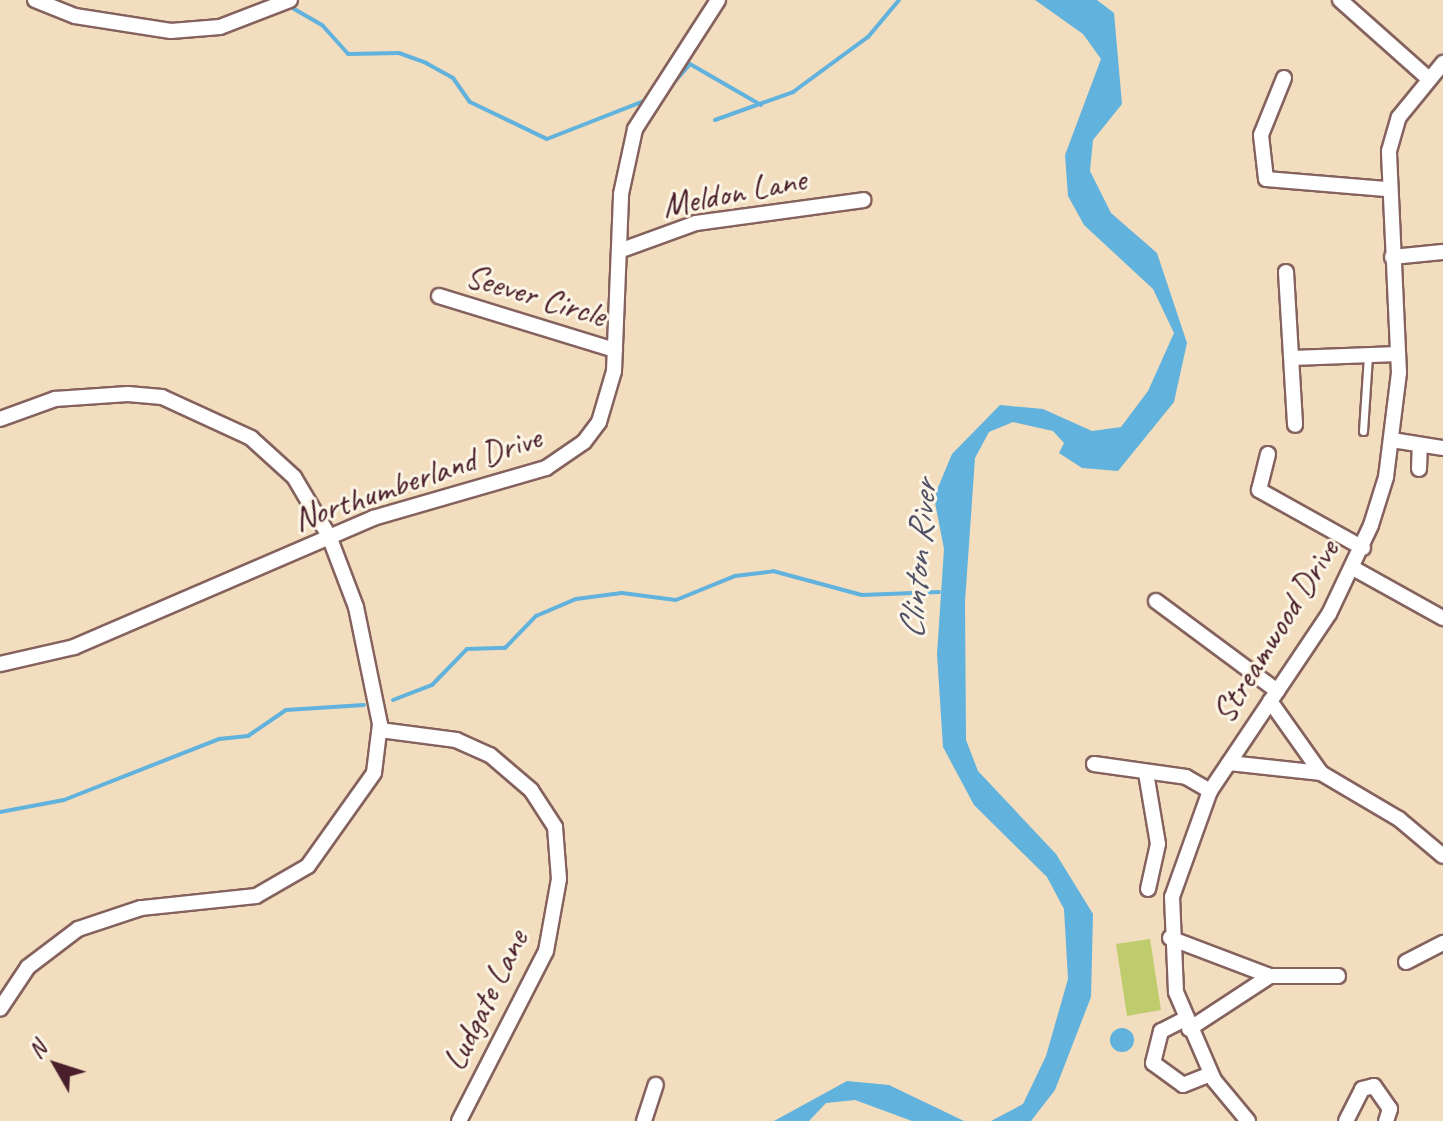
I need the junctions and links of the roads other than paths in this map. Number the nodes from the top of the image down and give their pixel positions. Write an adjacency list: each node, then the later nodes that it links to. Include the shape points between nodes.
1 (35, 0): 2 (street, via 75,16 171,31 220,27)
2 (290, 0)
3 (721, 0): 4 (street, Northumberland Drive); 11 (street, Northumberland Drive, via 635,129)
4 (734, 0)
5 (1340, 0): 8 (street)
6 (1443, 63): 8 (street, Streamwood Drive)
7 (1284, 78): 9 (street, via 1261,135 1266,179)
8 (1429, 79): 9 (street, Streamwood Drive, via 1399,117)
9 (1386, 189): 13 (street, Streamwood Drive)
10 (863, 200): 11 (street, Meldon Lane, via 696,223)
11 (619, 251): 16 (street, Northumberland Drive)
12 (1443, 252): 13 (street)
13 (1392, 257): 17 (street, Streamwood Drive)
14 (1286, 272): 19 (street, via 1283,308)
15 (439, 296): 16 (street, Seever Circle)
16 (615, 350): 28 (street, Northumberland Drive, via 599,422 565,459)
17 (1398, 354): 18 (street); 23 (street, Streamwood Drive)
18 (1368, 355): 19 (street); 22 (lane)
19 (1293, 358): 21 (street)
20 (0, 419): 28 (street, via 88,393 162,397 251,438 294,477)
21 (1295, 425)
22 (1363, 431)
23 (1392, 440): 24 (street); 29 (street, Streamwood Drive)
24 (1420, 445): 25 (street); 27 (street)
25 (1443, 448)
26 (1268, 454): 29 (street, via 1259,490)
27 (1419, 469)
28 (329, 536): 33 (street, Northumberland Drive, via 74,647); 35 (street, via 356,607)
29 (1363, 548): 30 (street, Streamwood Drive)
30 (1353, 568): 32 (street); 34 (street, Streamwood Drive)
31 (1156, 601): 34 (street)
32 (1443, 618)
33 (0, 664)
34 (1274, 696): 36 (street, Streamwood Drive); 39 (street)
35 (380, 730): 48 (street, via 374,773 308,866 256,896 141,908 78,929 28,967); 53 (street, Ludgate Lane, via 456,740 490,755 531,790 555,827 559,879 546,951)
36 (1229, 763): 39 (street); 40 (street, Streamwood Drive)
37 (1094, 764): 38 (street)
38 (1146, 773): 40 (street, via 1186,777); 42 (street, via 1158,844)
39 (1321, 773): 41 (street, via 1399,819)
40 (1210, 791): 43 (street, Streamwood Drive, via 1179,867)
41 (1443, 856)
42 (1148, 889)
43 (1170, 938): 46 (street); 49 (street, Streamwood Drive)
44 (1443, 943): 45 (street)
45 (1406, 962)
46 (1270, 976): 47 (street); 49 (street)
47 (1338, 976)
48 (0, 1009)
49 (1187, 1024): 50 (street, Streamwood Drive); 50 (street, via 1161,1031 1153,1063 1183,1085)
50 (1210, 1074): 52 (street, Streamwood Drive)
51 (656, 1085): 54 (street)
52 (1246, 1120)
53 (459, 1121)
54 (644, 1121)
55 (1346, 1121): 56 (street, via 1362,1089 1374,1086 1390,1109)
56 (1386, 1121)

